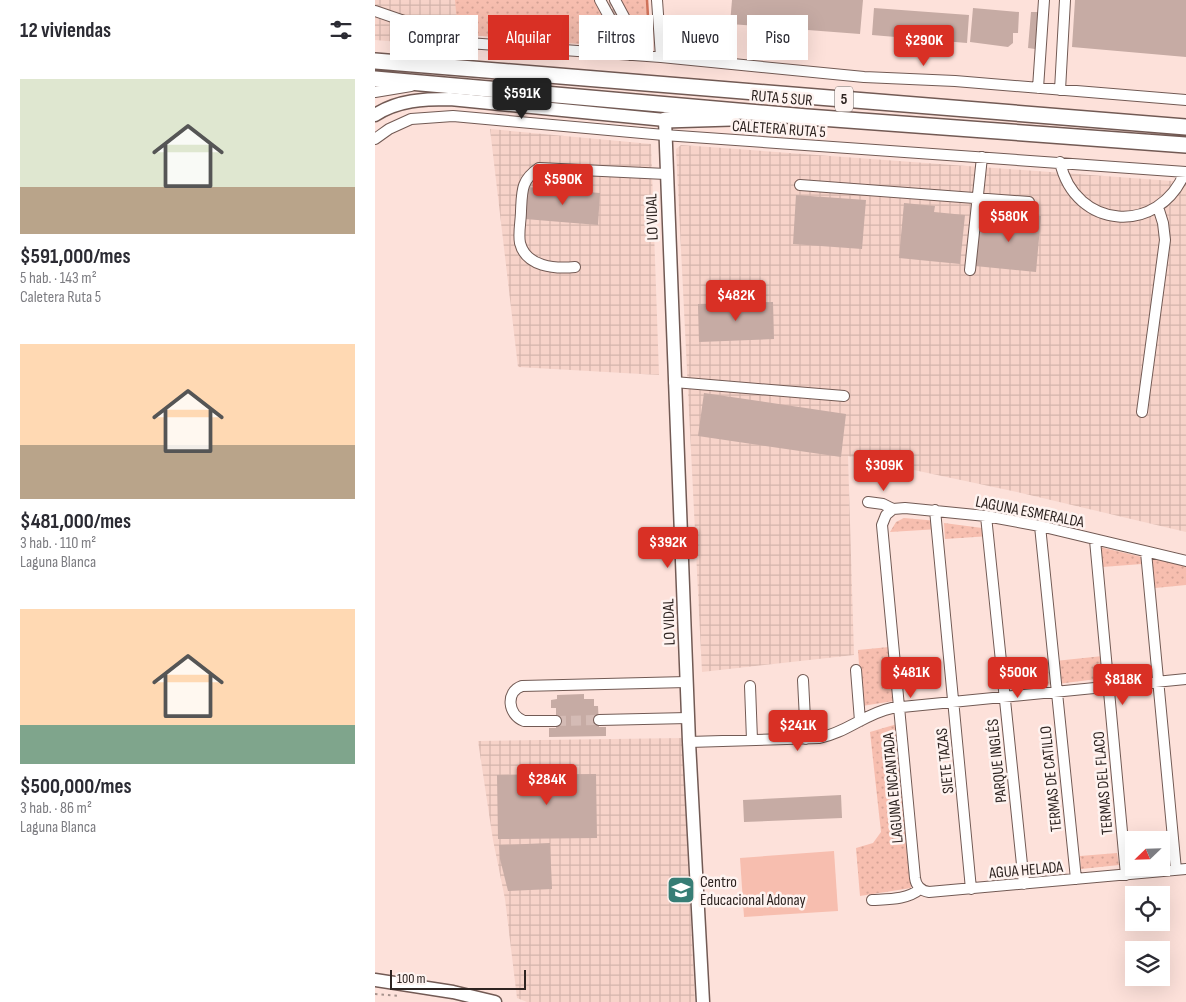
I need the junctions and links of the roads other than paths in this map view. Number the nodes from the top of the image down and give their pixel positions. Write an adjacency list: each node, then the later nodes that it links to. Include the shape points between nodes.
1 (600, 0): 7 (street)
2 (615, 0): 8 (street)
3 (657, 0): 11 (street)
4 (1044, 0): 15 (street)
5 (1065, 0): 16 (street)
6 (375, 11): 9 (street, via 468,43)
7 (608, 15)
8 (623, 15)
9 (579, 51)
10 (653, 56): 11 (street)
11 (661, 57): 15 (street, via 864,77)
12 (375, 61): 21 (highway, RUTA 5 SUR / 5)
13 (375, 79): 14 (highway, RUTA 5 SUR / 5)
14 (423, 83): 17 (street); 20 (highway, RUTA 5 SUR / 5)
15 (1038, 88): 16 (street)
16 (1060, 90): 18 (street)
17 (375, 92)
18 (1186, 100)
19 (375, 115): 22 (main road, via 398,104 437,99)
20 (807, 117): 22 (highway); 24 (highway, RUTA 5 SUR / 5)
21 (1186, 127)
22 (665, 128): 23 (street, CALETERA RUTA 5, via 441,116 404,121); 25 (street, CALETERA RUTA 5); 28 (main road, LO VIDAL)
23 (375, 139)
24 (1186, 145)
25 (982, 157): 26 (street, CALETERA RUTA 5); 30 (street)
26 (1060, 162): 27 (street, CALETERA RUTA 5); 32 (street, via 1065,180 1075,195 1097,211 1123,217 1141,215)
27 (1185, 172): 32 (street, via 1177,188)
28 (666, 174): 33 (street, via 539,168 530,175 522,187 519,236 524,251 531,260 542,265); 35 (main road, LO VIDAL)
29 (800, 185): 30 (street)
30 (978, 198): 31 (street); 34 (street)
31 (1029, 202)
32 (1158, 207): 37 (street, via 1165,240)
33 (575, 267)
34 (970, 270)
35 (674, 382): 36 (street); 49 (main road, LO VIDAL)
36 (844, 396)
37 (1142, 412)
38 (867, 502): 39 (street, LAGUNA ESMERALDA)
39 (893, 509): 40 (street, LAGUNA ESMERALDA); 56 (street, LAGUNA ENCANTADA, via 886,514 881,525)
40 (935, 510): 41 (street, LAGUNA ESMERALDA); 55 (street, SIETE TAZAS)
41 (986, 516): 42 (street, LAGUNA ESMERALDA); 54 (street, PARQUE INGLÉS)
42 (1040, 526): 43 (street, LAGUNA ESMERALDA); 53 (street, TERMAS DE CATILLO)
43 (1095, 540): 44 (street, LAGUNA ESMERALDA); 52 (street, TERMAS DEL FLACO)
44 (1146, 552): 45 (street, LAGUNA ESMERALDA); 50 (street)
45 (1186, 561)
46 (856, 670): 60 (street)
47 (1186, 679): 50 (street)
48 (803, 680): 61 (street)
49 (687, 682): 57 (main road, LO VIDAL); 59 (street, via 522,686 513,693 511,710 520,720)
50 (1159, 682): 52 (street); 65 (street)
51 (750, 686): 62 (street)
52 (1108, 687): 53 (street); 64 (street, TERMAS DEL FLACO)
53 (1056, 692): 54 (street); 67 (street, TERMAS DE CATILLO)
54 (1005, 697): 55 (street); 68 (street, PARQUE INGLÉS)
55 (953, 702): 56 (street); 70 (street, SIETE TAZAS)
56 (899, 707): 60 (street, via 877,712); 69 (street, LAGUNA ENCANTADA, via 915,878)
57 (688, 718): 58 (street); 63 (main road, LO VIDAL)
58 (599, 720)
59 (556, 721)
60 (860, 721): 61 (street, via 835,734)
61 (806, 739): 62 (street)
62 (752, 740): 63 (street)
63 (689, 742): 76 (main road, LO VIDAL)
64 (1125, 865)
65 (1181, 870)
66 (1125, 875): 67 (street, AGUA HELADA)
67 (1075, 879): 68 (street, AGUA HELADA)
68 (1024, 884): 70 (street, AGUA HELADA)
69 (920, 889): 70 (street, AGUA HELADA, via 929,892); 71 (street, AGUA HELADA, via 909,896)
70 (971, 889)
71 (872, 900)
72 (375, 980): 74 (main road)
73 (375, 986): 74 (main road)
74 (422, 988): 75 (main road)
75 (495, 1002)
76 (703, 1002)

